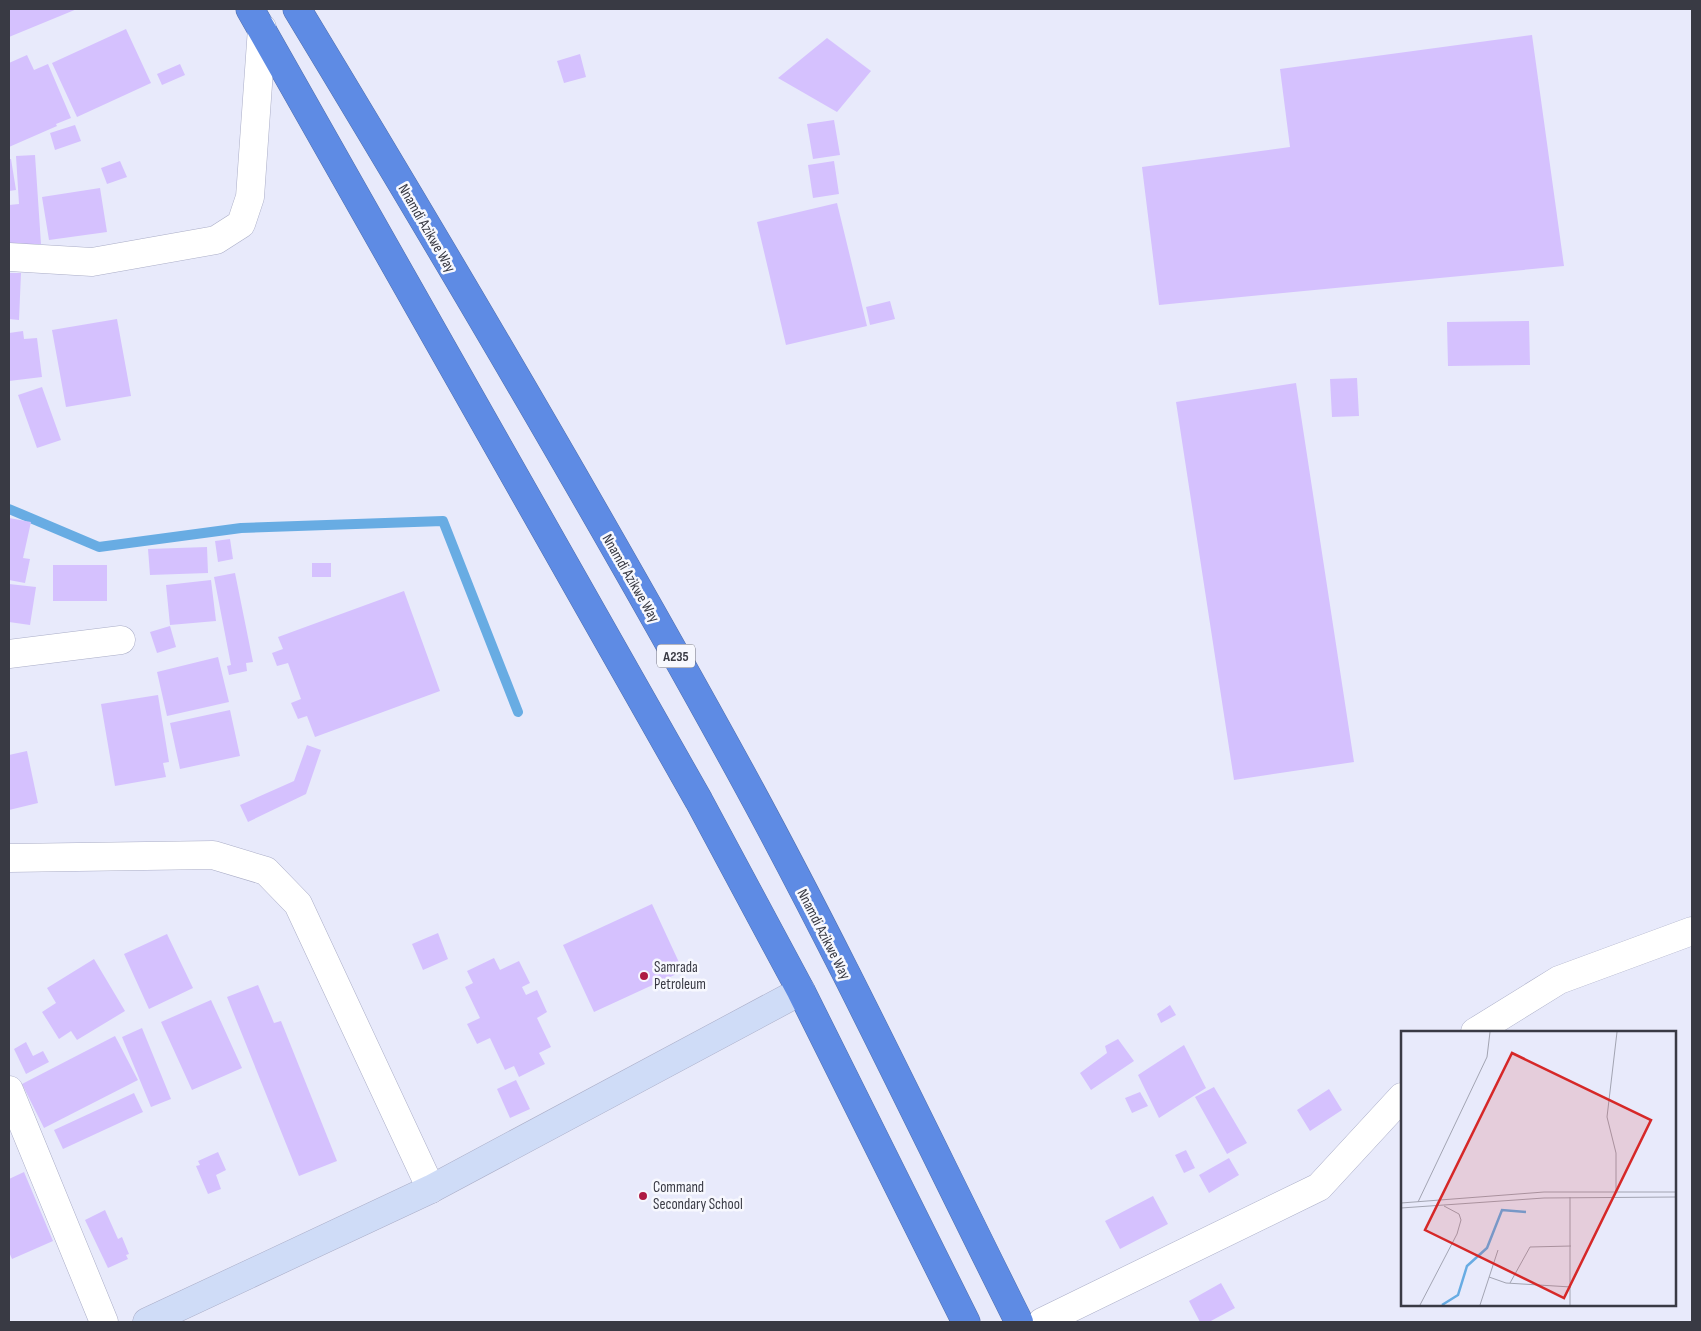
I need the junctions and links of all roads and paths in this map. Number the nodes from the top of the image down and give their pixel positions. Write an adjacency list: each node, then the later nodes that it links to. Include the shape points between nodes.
1 (297, 9): 16 (highway, Nnamdi Azikwe Way / A235, via 551,440 742,774 845,972)
2 (256, 19): 3 (street, via 250,197 240,224 216,240 92,262); 8 (highway, via 690,784)
3 (9, 258)
4 (121, 640): 5 (street)
5 (9, 654)
6 (9, 858): 12 (street, via 213,855 266,871 298,904)
7 (1692, 931): 9 (street, via 1559,980)
8 (801, 992): 12 (street); 15 (highway)
9 (1477, 1031)
10 (9, 1090): 13 (street)
11 (1401, 1098): 17 (street, via 1319,1187)
12 (431, 1189): 14 (street)
13 (104, 1322)
14 (147, 1322)
15 (966, 1322)
16 (1019, 1322)
17 (1042, 1322)

